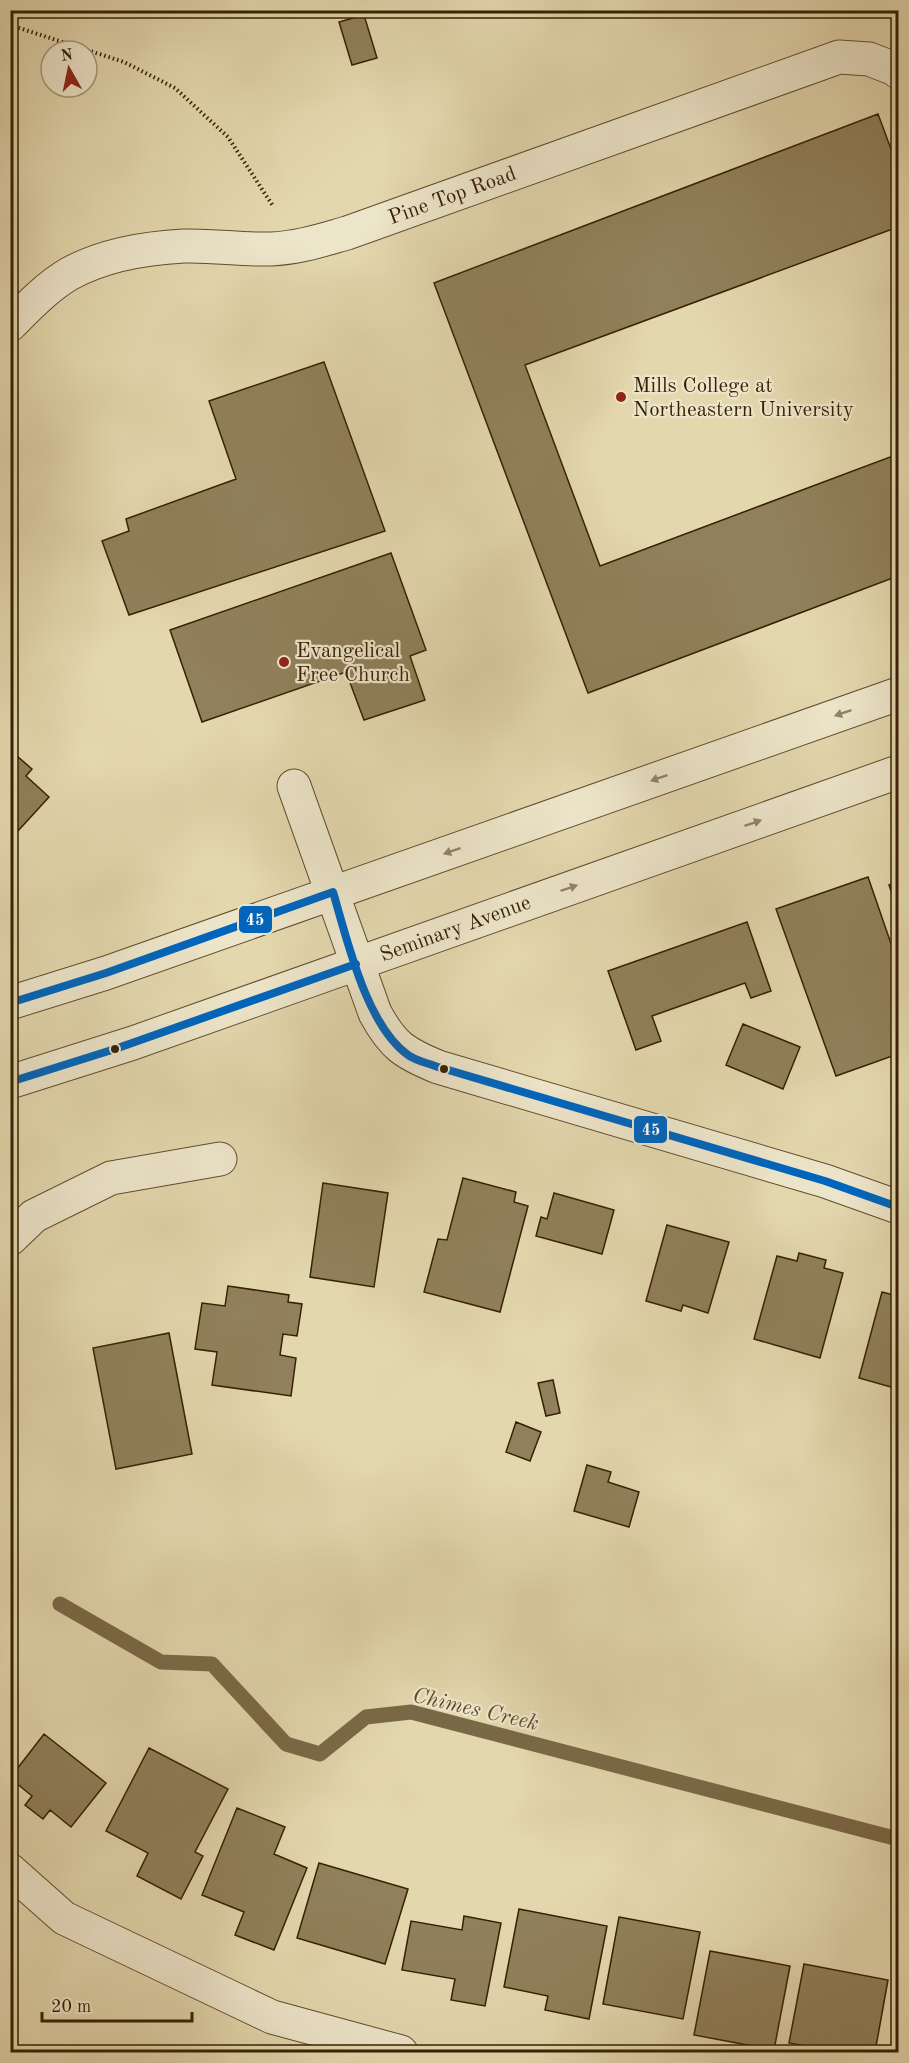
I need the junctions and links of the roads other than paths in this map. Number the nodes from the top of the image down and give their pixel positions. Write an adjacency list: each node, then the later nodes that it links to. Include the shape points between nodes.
1 (898, 72): 2 (street, Pine Top Road, via 869,58 839,57 299,247 184,246 142,250 102,260 69,275)
2 (10, 325)
3 (898, 694): 6 (street, one-way to 6)
4 (898, 772): 7 (street, Seminary Avenue, one-way to 4)
5 (294, 786): 6 (street)
6 (333, 892): 7 (street); 8 (street)
7 (356, 964): 9 (street, Seminary Avenue); 11 (street, via 388,1036 409,1055 438,1067 815,1178)
8 (10, 1003)
9 (10, 1082)
10 (220, 1159): 12 (street, via 111,1178 34,1216)
11 (898, 1207)
12 (10, 1239)
13 (10, 1870): 14 (street, via 64,1918 272,2017)
14 (401, 2052)

